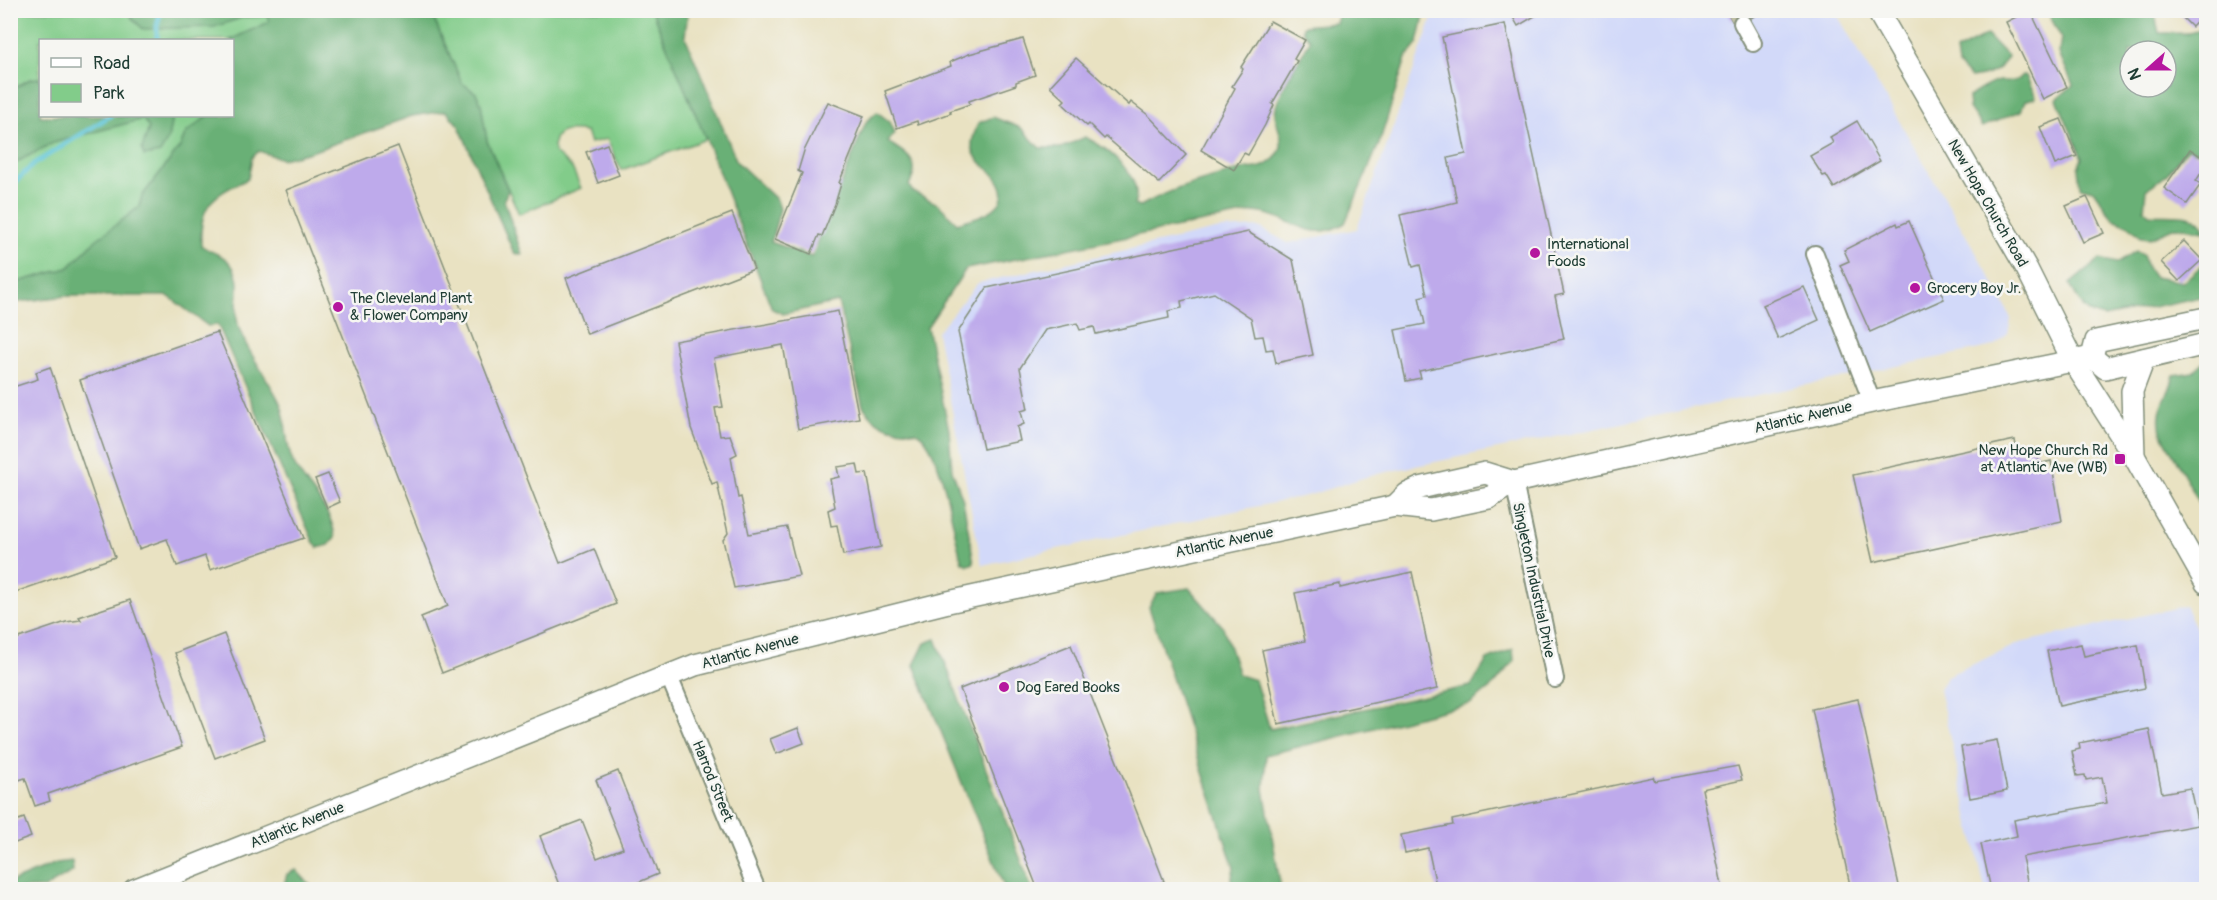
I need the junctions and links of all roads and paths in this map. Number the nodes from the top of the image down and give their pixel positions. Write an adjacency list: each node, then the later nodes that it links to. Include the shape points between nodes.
1 (1877, 10): 7 (main road, New Hope Church Road)
2 (1742, 23): 3 (street)
3 (1753, 43)
4 (1815, 254): 9 (street)
5 (2206, 318): 7 (main road, via 2096,340)
6 (2206, 344): 8 (main road, Atlantic Avenue)
7 (2083, 359): 8 (main road, Atlantic Avenue, via 2105,368); 9 (main road, Atlantic Avenue); 10 (main road, New Hope Church Road)
8 (2144, 359): 10 (main road, via 2132,391)
9 (1872, 402): 11 (main road, Atlantic Avenue)
10 (2134, 456): 12 (main road, New Hope Church Road)
11 (1514, 482): 13 (main road, Atlantic Avenue, via 1485,473 1420,488 1395,506 948,602); 14 (street, Singleton Industrial Drive)
12 (2206, 583)
13 (668, 674): 15 (main road, Atlantic Avenue); 16 (street, Harrod Street)
14 (1555, 679)
15 (134, 890)
16 (757, 890)

